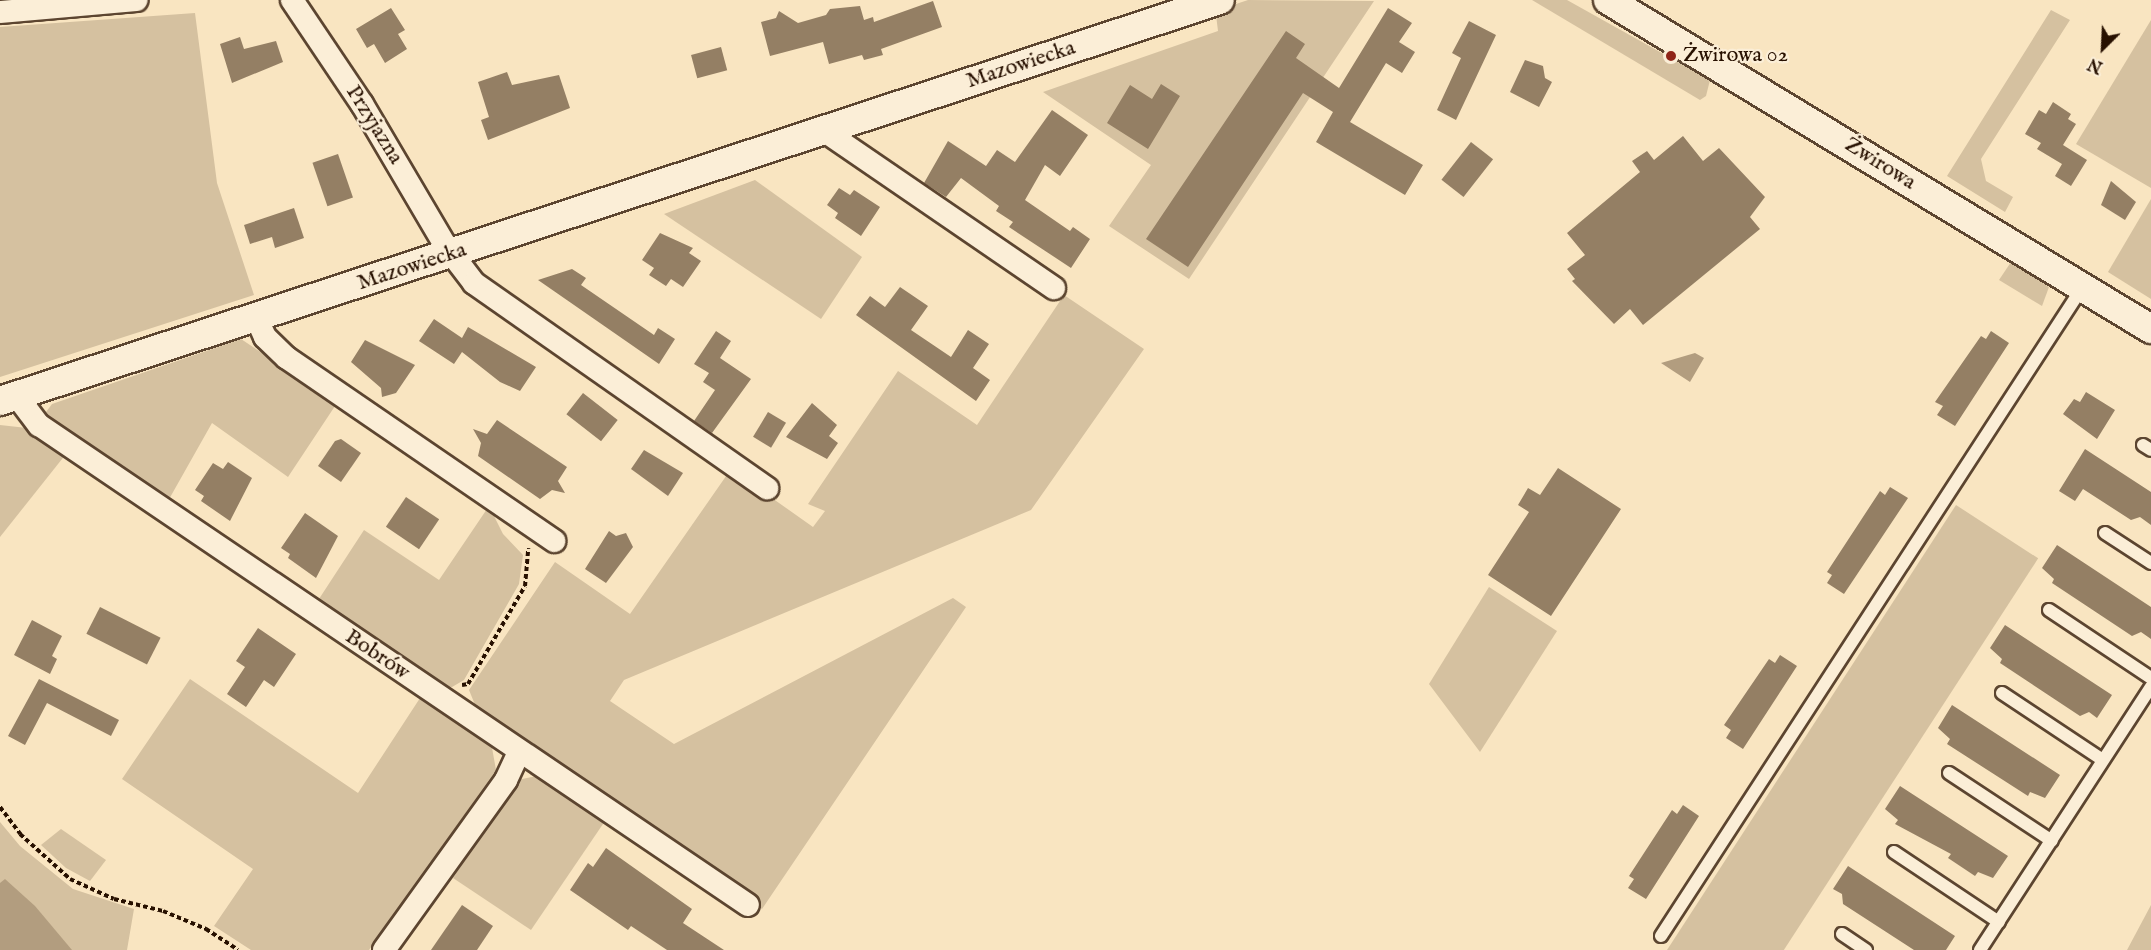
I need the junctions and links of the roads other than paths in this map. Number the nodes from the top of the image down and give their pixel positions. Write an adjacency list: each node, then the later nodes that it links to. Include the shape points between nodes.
1 (136, 0): 5 (street)
2 (292, 0): 7 (street, Przyjazna, via 362,104)
3 (1220, 0): 6 (street, Mazowiecka)
4 (1608, 0): 8 (street, Żwirowa)
5 (0, 12)
6 (823, 130): 7 (street, Mazowiecka); 9 (street)
7 (451, 254): 10 (street, Mazowiecka); 13 (street, Przyjazna, via 481,289)
8 (2082, 287): 11 (street, Żwirowa); 29 (lane)
9 (1054, 288)
10 (257, 319): 12 (street, Mazowiecka); 15 (street, via 274,348)
11 (2151, 329)
12 (8, 398): 21 (street, Bobrów, via 39,424)
13 (767, 488)
14 (2105, 533): 16 (lane)
15 (554, 541)
16 (2151, 563)
17 (2049, 610): 18 (lane)
18 (2151, 678)
19 (2151, 687): 22 (lane)
20 (2002, 693): 22 (lane)
21 (519, 752): 26 (street, Bobrów); 30 (street, via 506,780)
22 (2103, 760): 24 (lane)
23 (1949, 774): 24 (lane)
24 (2052, 841): 27 (lane)
25 (1894, 852): 27 (lane)
26 (748, 905)
27 (1999, 922): 32 (lane)
28 (1842, 934): 31 (lane)
29 (1661, 936)
30 (384, 950)
31 (1866, 950)
32 (1980, 950)

